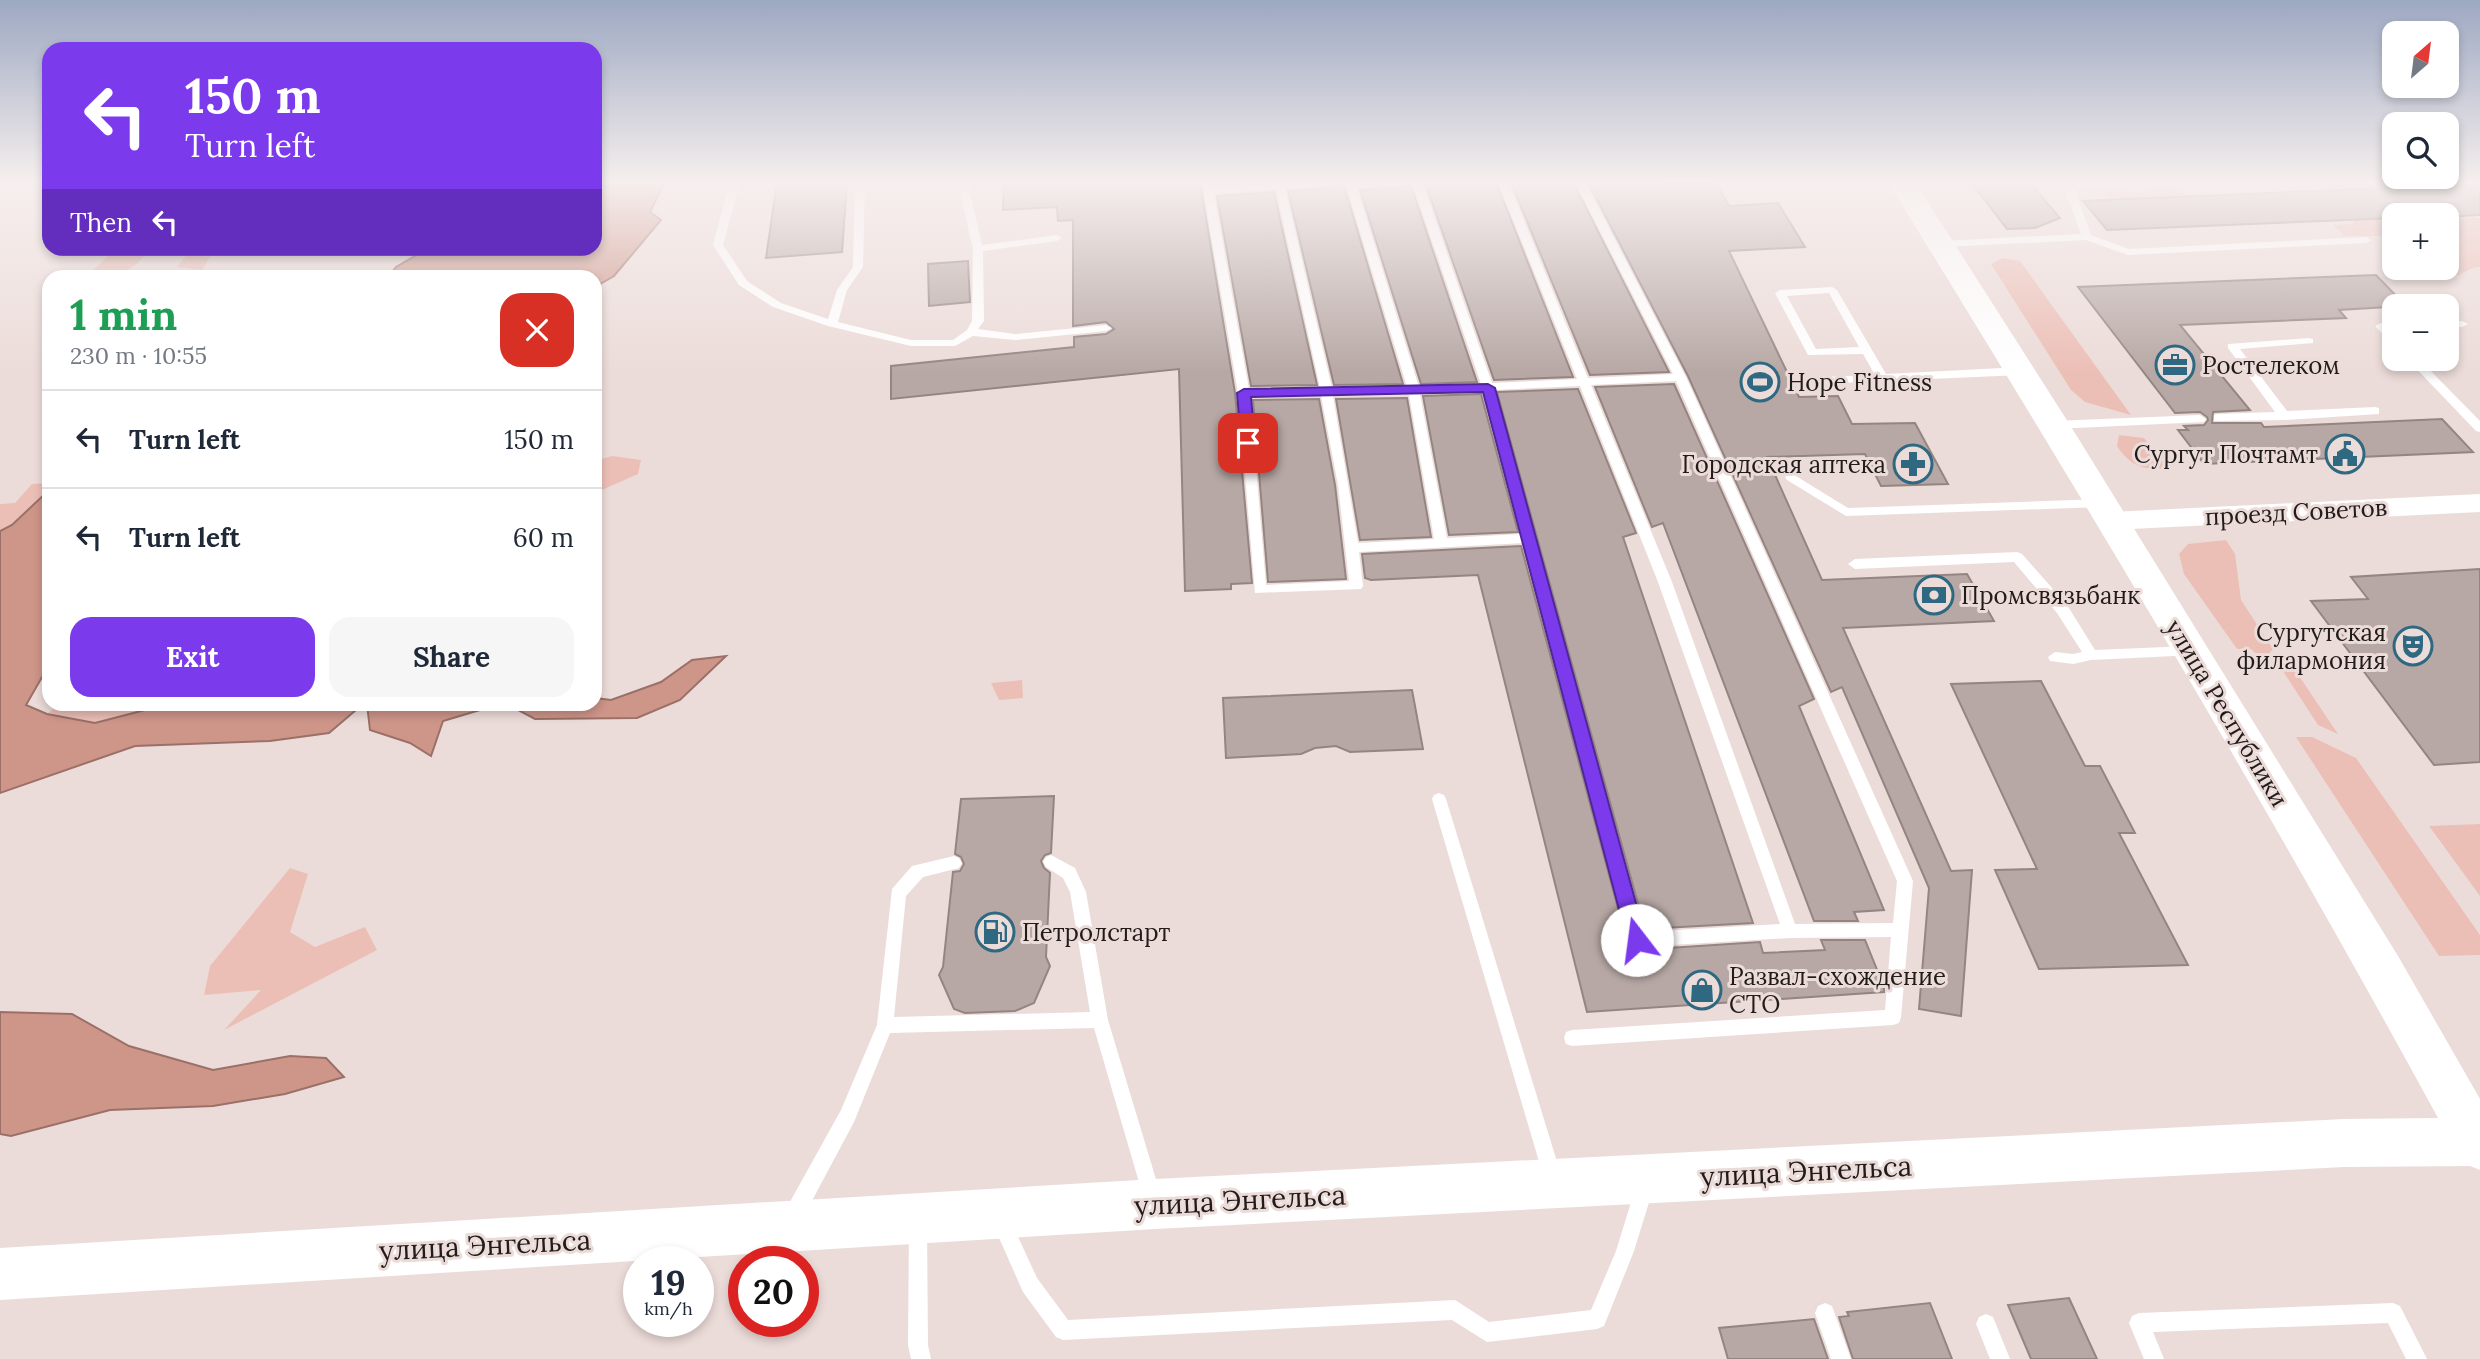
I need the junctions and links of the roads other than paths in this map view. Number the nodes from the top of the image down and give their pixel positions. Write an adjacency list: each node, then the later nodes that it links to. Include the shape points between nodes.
1 (718, 245): 15 (lane, via 743,283 777,305)
2 (859, 245): 15 (lane, via 858,267 842,290)
3 (977, 245): 14 (lane)
4 (1004, 245): 14 (lane)
5 (1218, 245): 29 (lane)
6 (1293, 245): 27 (lane)
7 (1370, 245): 28 (lane)
8 (1439, 245): 26 (lane)
9 (1529, 245): 25 (lane)
10 (1613, 245): 22 (lane)
11 (1943, 245): 20 (main road, улица Республики)
12 (2110, 245): 13 (lane, via 2128,252)
13 (2259, 245)
14 (978, 249): 17 (lane, via 978,321)
15 (832, 324): 17 (lane, via 911,343 955,343)
16 (1106, 328): 17 (lane, via 1015,337)
17 (971, 332)
18 (2309, 341): 31 (lane, via 2232,346)
19 (1868, 350): 19 (lane, via 1812,353 1780,293 1832,290); 23 (lane)
20 (2021, 371): 23 (lane); 34 (main road, улица Республики)
21 (2425, 371): 35 (lane)
22 (1680, 377): 25 (lane); 49 (lane, via 1905,881)
23 (1883, 378): 24 (lane)
24 (1821, 381)
25 (1586, 382): 26 (lane); 50 (lane, via 1665,582)
26 (1488, 388): 28 (lane); 39 (lane)
27 (1327, 391): 28 (lane); 29 (lane); 41 (lane)
28 (1415, 391): 40 (lane)
29 (1244, 393): 41 (lane, via 1260,590 1356,586)
30 (2375, 411): 31 (lane)
31 (2285, 415): 32 (lane)
32 (2218, 418)
33 (2200, 419): 34 (lane)
34 (2054, 425): 38 (main road, улица Республики)
35 (2480, 428)
36 (1791, 477): 38 (lane, via 1846,512)
37 (2480, 503): 38 (street, проезд Советов)
38 (2106, 512): 43 (main road, улица Республики)
39 (1531, 538): 40 (lane); 50 (lane, via 1637,940)
40 (1441, 542): 41 (lane)
41 (1353, 548)
42 (1854, 564): 44 (lane, via 2017,557 2062,609)
43 (2190, 651): 44 (lane); 54 (main road, улица Республики)
44 (2091, 655): 45 (lane)
45 (2054, 657)
46 (1439, 799): 56 (lane)
47 (1051, 862): 51 (lane, via 1069,873 1078,892)
48 (954, 863): 52 (lane, via 918,872 898,894)
49 (1900, 930): 50 (lane); 53 (lane, via 1892,1017)
50 (1790, 931)
51 (1100, 1020): 52 (lane); 57 (lane)
52 (885, 1025): 60 (lane, via 848,1116)
53 (1573, 1038)
54 (2479, 1143): 55 (main road, улица Энгельса, via 2344,1143)
55 (1647, 1179): 56 (main road, улица Энгельса); 58 (lane, via 1597,1319 1487,1332 1455,1310 1063,1330 1030,1285)
56 (1555, 1183): 57 (main road, улица Энгельса)
57 (1155, 1204): 58 (main road, улица Энгельса)
58 (998, 1214): 59 (main road, улица Энгельса)
59 (918, 1218): 60 (main road, улица Энгельса); 64 (lane)
60 (787, 1226): 61 (main road, улица Энгельса)
61 (0, 1274)
62 (1825, 1313): 65 (lane)
63 (1986, 1324): 66 (lane)
64 (921, 1359)
65 (1841, 1359)
66 (2000, 1359)
67 (2154, 1359): 68 (lane, via 2139,1323 2393,1312)
68 (2417, 1359)

